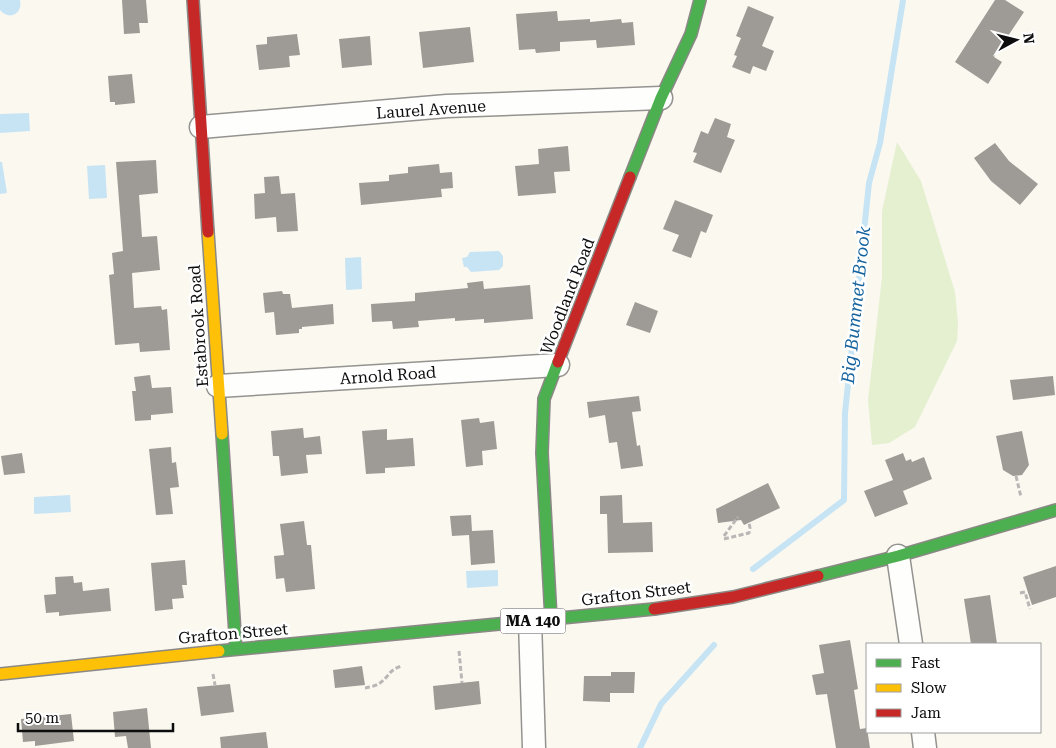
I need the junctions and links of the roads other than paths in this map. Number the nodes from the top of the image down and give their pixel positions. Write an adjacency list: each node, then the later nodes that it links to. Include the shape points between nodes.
1 (193, 0): 4 (street, Estabrook Road)
2 (700, 0): 3 (street, Woodland Road, via 691,34)
3 (661, 98): 4 (street, Laurel Avenue, via 447,106); 5 (street, Woodland Road)
4 (201, 126): 6 (street, Estabrook Road)
5 (558, 365): 6 (street, Arnold Road); 9 (street, Woodland Road, via 544,399 542,428)
6 (218, 386): 11 (street, Estabrook Road)
7 (1056, 510): 8 (street, Grafton Street / MA 140)
8 (898, 556): 9 (street, Grafton Street / MA 140, via 733,597); 10 (street)
9 (541, 620): 11 (street, Grafton Street / MA 140); 14 (street)
10 (911, 643)
11 (236, 649): 12 (street, Grafton Street / MA 140)
12 (0, 674)
13 (923, 733): 15 (street)
14 (534, 748)
15 (925, 748)

